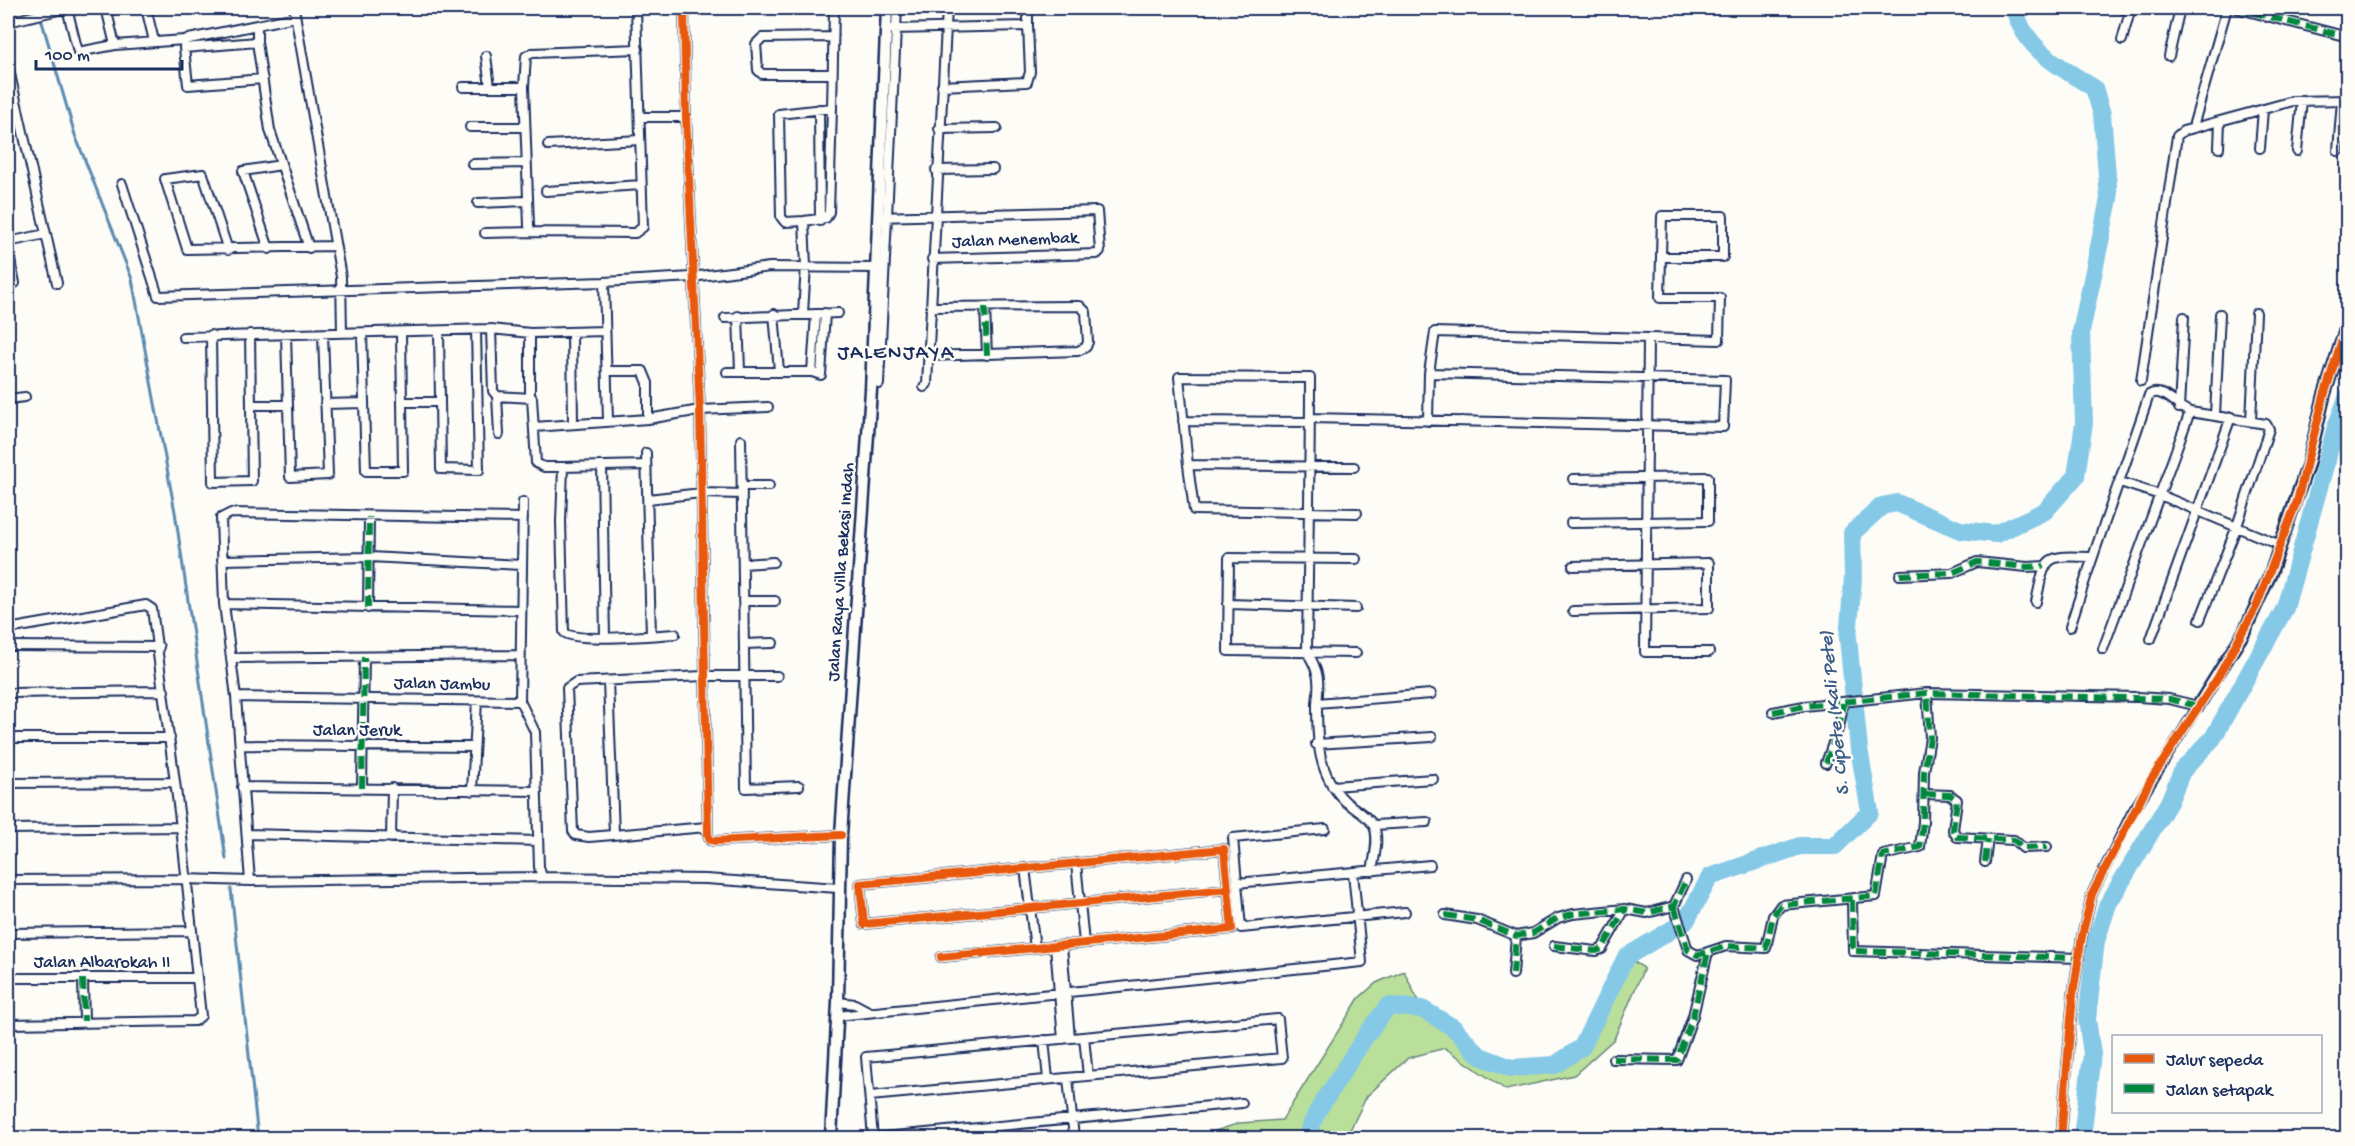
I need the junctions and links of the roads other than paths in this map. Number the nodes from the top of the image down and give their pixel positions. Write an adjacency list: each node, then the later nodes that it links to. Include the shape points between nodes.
1 (67, 8): 20 (street); 31 (street, via 78,52)
2 (106, 8): 31 (street)
3 (146, 8): 28 (street)
4 (294, 8): 19 (street)
5 (636, 8): 32 (street)
6 (684, 8): 48 (street)
7 (834, 8): 25 (street)
8 (887, 8): 24 (main road, Jalan Raya Villa Bekasi Indah)
9 (897, 8): 24 (street)
10 (947, 8): 23 (street)
11 (1028, 8): 22 (street)
12 (2120, 8): 17 (street)
13 (2180, 8): 34 (street)
14 (2227, 8): 50 (street)
15 (2236, 8): 18 (street)
16 (2270, 8): 18 (street)
17 (2131, 9): 27 (street)
18 (2267, 16): 26 (street)
19 (296, 17): 21 (street); 79 (street)
20 (8, 22)
21 (257, 25): 29 (street); 30 (street)
22 (1029, 26): 23 (street); 38 (street, via 1027,82)
23 (946, 28): 24 (street); 38 (street)
24 (891, 29): 71 (main road, Jalan Raya Villa Bekasi Indah)
25 (833, 37): 36 (street); 36 (street, via 762,38 756,44 758,70 762,74)
26 (2348, 37)
27 (2122, 40)
28 (154, 41): 30 (street); 31 (street)
29 (257, 42): 30 (street); 37 (street)
30 (184, 44): 37 (street, via 188,85)
31 (114, 45)
32 (638, 49): 41 (street, via 528,53 524,60); 47 (street)
33 (486, 56): 40 (street)
34 (2169, 57)
35 (8, 65): 77 (street)
36 (832, 74): 44 (street)
37 (263, 79): 63 (street, via 270,130)
38 (942, 86): 54 (street)
39 (464, 87): 40 (street)
40 (490, 87): 41 (street)
41 (524, 87): 52 (street)
42 (2302, 100): 43 (street); 46 (street); 59 (street)
43 (2345, 100): 60 (street)
44 (832, 108): 45 (street); 73 (street, via 829,212)
45 (819, 109): 73 (street); 74 (street, via 779,114 781,217 785,222)
46 (2263, 109): 49 (street); 58 (street)
47 (640, 117): 48 (street); 55 (street)
48 (686, 117): 88 (street)
49 (2220, 121): 57 (street); 130 (street, via 2183,132 2176,139)
50 (2194, 123)
51 (470, 127): 52 (street)
52 (525, 127): 61 (street)
53 (997, 128): 54 (street)
54 (939, 129): 65 (street)
55 (640, 140): 56 (street); 67 (street)
56 (548, 145)
57 (2219, 148)
58 (2260, 148)
59 (2297, 151)
60 (2338, 151)
61 (526, 163): 62 (street); 69 (street)
62 (472, 164)
63 (281, 165): 80 (street); 81 (street, via 243,171)
64 (993, 169): 65 (street)
65 (936, 170): 72 (street)
66 (122, 184): 92 (street, via 158,296)
67 (642, 185): 68 (street); 75 (street, via 640,231)
68 (546, 191)
69 (528, 201): 70 (street); 75 (street)
70 (478, 203)
71 (882, 217): 72 (street); 87 (main road, Jalan Raya Villa Bekasi Indah); 131 (street)
72 (934, 217): 85 (street); 85 (street, Jalan Menembak, via 1095,209 1098,254)
73 (820, 220): 74 (street)
74 (804, 221): 86 (street)
75 (531, 232): 76 (street)
76 (485, 233)
77 (46, 234): 78 (street); 91 (street)
78 (8, 242)
79 (334, 246): 80 (street); 92 (street)
80 (309, 248): 81 (street)
81 (269, 249): 83 (street)
82 (8, 250): 89 (street)
83 (228, 250): 83 (street, via 203,174 165,179 187,249)
84 (1661, 257): 84 (street, via 1662,216 1723,216 1724,257); 120 (street, via 1660,298 1720,298 1719,340)
85 (932, 259): 93 (street)
86 (806, 266): 87 (street); 88 (street); 95 (street)
87 (876, 268): 269 (main road, Jalan Raya Villa Bekasi Indah)
88 (692, 277): 90 (street); 145 (street)
89 (15, 282)
90 (604, 282): 92 (street); 109 (street)
91 (57, 283)
92 (340, 290): 112 (street)
93 (931, 307): 94 (street); 122 (street)
94 (985, 307): 121 (street); 121 (street, via 1083,307 1088,342 1078,351)
95 (803, 313): 98 (street); 99 (street)
96 (825, 313): 97 (street); 99 (street); 127 (street, via 822,374)
97 (838, 313)
98 (774, 314): 102 (street); 125 (street)
99 (816, 314): 127 (street)
100 (2256, 314): 154 (street)
101 (2220, 315): 147 (street)
102 (738, 316): 104 (street); 124 (street)
103 (2184, 316): 144 (street)
104 (725, 318)
105 (2348, 321): 184 (main road, via 2308,464)
106 (491, 329): 107 (street); 114 (street); 133 (street, via 493,391)
107 (476, 330): 108 (street); 138 (street, via 479,470 441,469)
108 (439, 331): 110 (street); 138 (street)
109 (605, 331): 111 (street); 123 (street)
110 (401, 332): 113 (street); 137 (street)
111 (572, 332): 114 (street); 155 (street)
112 (342, 333): 113 (street); 117 (street)
113 (362, 333): 139 (street)
114 (530, 333): 135 (street)
115 (249, 334): 116 (street); 118 (street); 141 (street)
116 (286, 334): 117 (street); 142 (street)
117 (323, 334): 140 (street)
118 (211, 335): 119 (street); 141 (street, via 213,482 252,481)
119 (183, 337)
120 (1648, 338): 128 (street, via 1435,332); 129 (street)
121 (987, 355): 122 (street)
122 (928, 356): 132 (street)
123 (607, 371): 149 (street, via 643,371 648,383); 151 (street)
124 (740, 371): 125 (street); 126 (street)
125 (779, 371): 127 (street)
126 (727, 372)
127 (812, 372)
128 (1429, 373): 129 (street); 153 (street)
129 (1647, 378): 156 (street); 156 (street, via 1725,380 1722,427)
130 (2141, 381)
131 (879, 384)
132 (924, 387)
133 (497, 396): 135 (street); 158 (street)
134 (25, 397): 136 (street)
135 (530, 397): 157 (street)
136 (8, 399)
137 (402, 402): 138 (street); 139 (street, via 403,471 366,471)
138 (440, 402)
139 (364, 403): 140 (street)
140 (325, 404): 142 (street, via 327,475 290,477)
141 (251, 405): 142 (street)
142 (288, 405)
143 (768, 407): 145 (street)
144 (2178, 408): 146 (street); 169 (street, via 2161,392 2149,395)
145 (700, 410): 149 (street); 172 (street)
146 (2190, 412): 147 (street); 173 (street)
147 (2215, 415): 148 (street)
148 (2231, 417): 154 (street); 176 (street)
149 (648, 419): 151 (street)
150 (1310, 420): 152 (street); 152 (street, via 1310,378 1179,377); 153 (street); 164 (street)
151 (608, 421): 155 (street)
152 (1183, 421): 162 (street)
153 (1428, 421): 156 (street)
154 (2251, 421): 183 (street, via 2266,424 2269,429)
155 (573, 424): 157 (street)
156 (1645, 426): 167 (street)
157 (534, 427): 165 (street, via 536,464)
158 (499, 434)
159 (741, 440): 171 (street)
160 (646, 453): 161 (street)
161 (646, 465): 163 (street); 174 (street)
162 (1188, 465): 164 (street); 177 (street, via 1194,510)
163 (602, 466): 165 (street); 213 (street)
164 (1310, 466): 166 (street); 177 (street)
165 (563, 467): 213 (street, via 564,632 569,636)
166 (1354, 467)
167 (1645, 478): 168 (street); 181 (street); 181 (street, via 1708,477 1708,521)
168 (1573, 479)
169 (2120, 482): 173 (street); 186 (street)
170 (768, 486): 171 (street)
171 (742, 490): 172 (street); 191 (street)
172 (701, 493): 174 (street); 226 (street)
173 (2160, 495): 176 (street); 219 (street)
174 (648, 500): 212 (street)
175 (522, 502): 180 (street)
176 (2198, 511): 183 (street); 214 (street)
177 (1310, 512): 178 (street); 187 (street)
178 (1357, 513)
179 (369, 517): 180 (street); 185 (street); 189 (street, via 226,514 220,526)
180 (523, 518): 193 (street)
181 (1645, 522): 182 (street); 192 (street)
182 (1571, 523)
183 (2237, 526): 184 (street); 208 (street)
184 (2280, 545): 240 (main road, via 2244,632)
185 (370, 557): 189 (street); 193 (street); 203 (street)
186 (2091, 557): 195 (street, via 2060,556); 209 (street)
187 (1309, 559): 188 (street); 201 (street, via 1229,558); 202 (street)
188 (1356, 559)
189 (222, 560): 200 (street)
190 (773, 562): 191 (street)
191 (743, 564): 197 (street)
192 (1645, 564): 194 (street); 205 (street); 205 (street, via 1708,563 1709,608)
193 (522, 565): 206 (street)
194 (1573, 566)
195 (2044, 566): 196 (street, via 1977,562 1952,573); 199 (street)
196 (1900, 575)
197 (743, 601): 198 (street); 216 (street)
198 (775, 601)
199 (2036, 602)
200 (224, 604): 203 (street); 225 (street)
201 (1228, 604): 202 (street); 220 (street, via 1228,651)
202 (1307, 606): 204 (street); 220 (street)
203 (368, 608): 206 (street)
204 (1356, 608)
205 (1645, 609): 207 (street); 221 (street, via 1645,652)
206 (520, 610): 223 (street)
207 (1573, 611)
208 (2200, 620)
209 (2070, 627)
210 (8, 628): 218 (street, via 148,605)
211 (675, 634): 212 (street)
212 (651, 635): 213 (street)
213 (605, 637)
214 (2151, 639)
215 (773, 643): 216 (street)
216 (744, 644): 227 (street)
217 (8, 646): 218 (street)
218 (159, 646): 230 (street)
219 (2103, 649)
220 (1307, 652): 222 (street); 238 (street, via 1318,669)
221 (1709, 652)
222 (1356, 653)
223 (520, 655): 224 (street); 237 (street)
224 (364, 657): 225 (street); 235 (street)
225 (231, 658): 234 (street)
226 (704, 676): 227 (street); 229 (street); 264 (street)
227 (744, 676): 228 (street); 253 (street, via 746,788)
228 (777, 676)
229 (608, 681): 268 (street); 268 (street, via 576,682 567,688 570,804 571,826 576,835)
230 (164, 691): 231 (street); 244 (street)
231 (8, 693)
232 (1927, 693): 239 (street); 240 (street, via 2138,697); 260 (street, via 1930,738)
233 (1431, 694): 238 (street)
234 (236, 698): 235 (street, Jalan Jambu); 246 (street)
235 (363, 699): 236 (street, Jalan Jambu); 247 (street)
236 (477, 700): 237 (street, Jalan Jambu); 248 (street)
237 (520, 701): 259 (street, via 535,732)
238 (1317, 703): 245 (street)
239 (1846, 703): 241 (street); 249 (street)
240 (2198, 706): 305 (street, via 2150,781 2101,874 2087,910)
241 (1773, 712)
242 (1432, 737): 245 (street)
243 (8, 738): 244 (street)
244 (170, 738): 251 (street)
245 (1317, 744): 254 (street)
246 (240, 745): 247 (street, Jalan Jeruk); 255 (street)
247 (362, 746): 248 (street, Jalan Jeruk); 256 (street)
248 (474, 747): 258 (street)
249 (1826, 763)
250 (1432, 780): 254 (street)
251 (175, 782): 252 (street); 263 (street)
252 (8, 783)
253 (799, 786)
254 (1332, 786): 262 (street)
255 (242, 787): 256 (street); 267 (street)
256 (362, 788): 257 (street)
257 (392, 788): 258 (street); 270 (street)
258 (472, 791): 259 (street)
259 (537, 791): 272 (street)
260 (1924, 794): 271 (street, via 1950,795 1957,800 1953,830 1956,837); 288 (street, via 1920,847 1883,855 1876,896)
261 (1426, 822): 262 (street)
262 (1374, 825): 278 (street)
263 (181, 827): 265 (street); 281 (street)
264 (707, 827): 268 (street); 269 (street, via 712,841)
265 (8, 829)
266 (1325, 829): 285 (street, via 1233,838)
267 (247, 834): 270 (street); 284 (street)
268 (614, 834)
269 (841, 835): 286 (main road, Jalan Raya Villa Bekasi Indah)
270 (391, 837): 272 (street)
271 (1988, 839): 273 (street, via 2014,840 2023,848); 274 (street)
272 (538, 841): 280 (street)
273 (2047, 847)
274 (1985, 862)
275 (1076, 863): 277 (street); 287 (street, via 1224,849); 289 (street)
276 (1430, 866): 278 (street)
277 (1025, 868): 291 (street); 291 (street, via 860,884 864,924)
278 (1372, 871): 279 (street)
279 (1353, 873): 285 (street); 295 (street)
280 (542, 877): 284 (street); 286 (street, via 706,879)
281 (185, 879): 282 (street); 284 (street); 296 (street)
282 (8, 880)
283 (1686, 880): 290 (street)
284 (250, 881)
285 (1237, 883): 295 (street, via 1241,928)
286 (838, 888): 311 (main road, Jalan Raya Villa Bekasi Indah)
287 (1228, 889): 289 (street); 299 (street, via 1232,929)
288 (1852, 900): 303 (street, via 1781,905 1773,916 1766,948 1726,946); 305 (street, via 1854,951)
289 (1080, 903): 291 (street); 299 (street)
290 (1674, 906): 292 (street, via 1647,913); 303 (street, via 1692,953)
291 (1030, 908): 302 (street)
292 (1625, 909): 298 (street, via 1569,915 1533,933); 301 (street, via 1602,949)
293 (1405, 912): 295 (street)
294 (1445, 915): 298 (street, via 1477,920)
295 (1357, 917): 310 (street, via 1362,962)
296 (192, 931): 297 (street); 308 (street)
297 (8, 933)
298 (1516, 936): 306 (street)
299 (1084, 944): 300 (street)
300 (1058, 946): 302 (street); 310 (street)
301 (1554, 946)
302 (1035, 948): 304 (street)
303 (1708, 952): 319 (street, via 1679,1058)
304 (941, 957)
305 (2079, 958): 329 (street)
306 (1513, 974)
307 (8, 978): 309 (street, Jalan Albarokah II)
308 (197, 978): 309 (street, Jalan Albarokah II); 314 (street, via 201,1016 197,1020)
309 (83, 979): 314 (street)
310 (1062, 992): 312 (street); 317 (street)
311 (838, 1002): 312 (street, via 855,1004); 313 (main road, Jalan Raya Villa Bekasi Indah)
312 (870, 1012): 313 (street)
313 (837, 1016): 326 (main road, Jalan Raya Villa Bekasi Indah)
314 (84, 1021): 315 (street)
315 (8, 1024)
316 (1084, 1037): 317 (street); 320 (street); 320 (street, via 1278,1019 1282,1058)
317 (1066, 1038): 318 (street)
318 (1044, 1040): 322 (street); 323 (street, via 866,1057)
319 (1613, 1059)
320 (1088, 1076): 321 (street)
321 (1068, 1078): 322 (street); 325 (street)
322 (1048, 1079): 323 (street)
323 (870, 1096): 327 (street)
324 (1242, 1103): 325 (street)
325 (1072, 1119): 327 (street); 328 (street)
326 (831, 1138)
327 (873, 1138)
328 (1074, 1138)
329 (2061, 1138)

